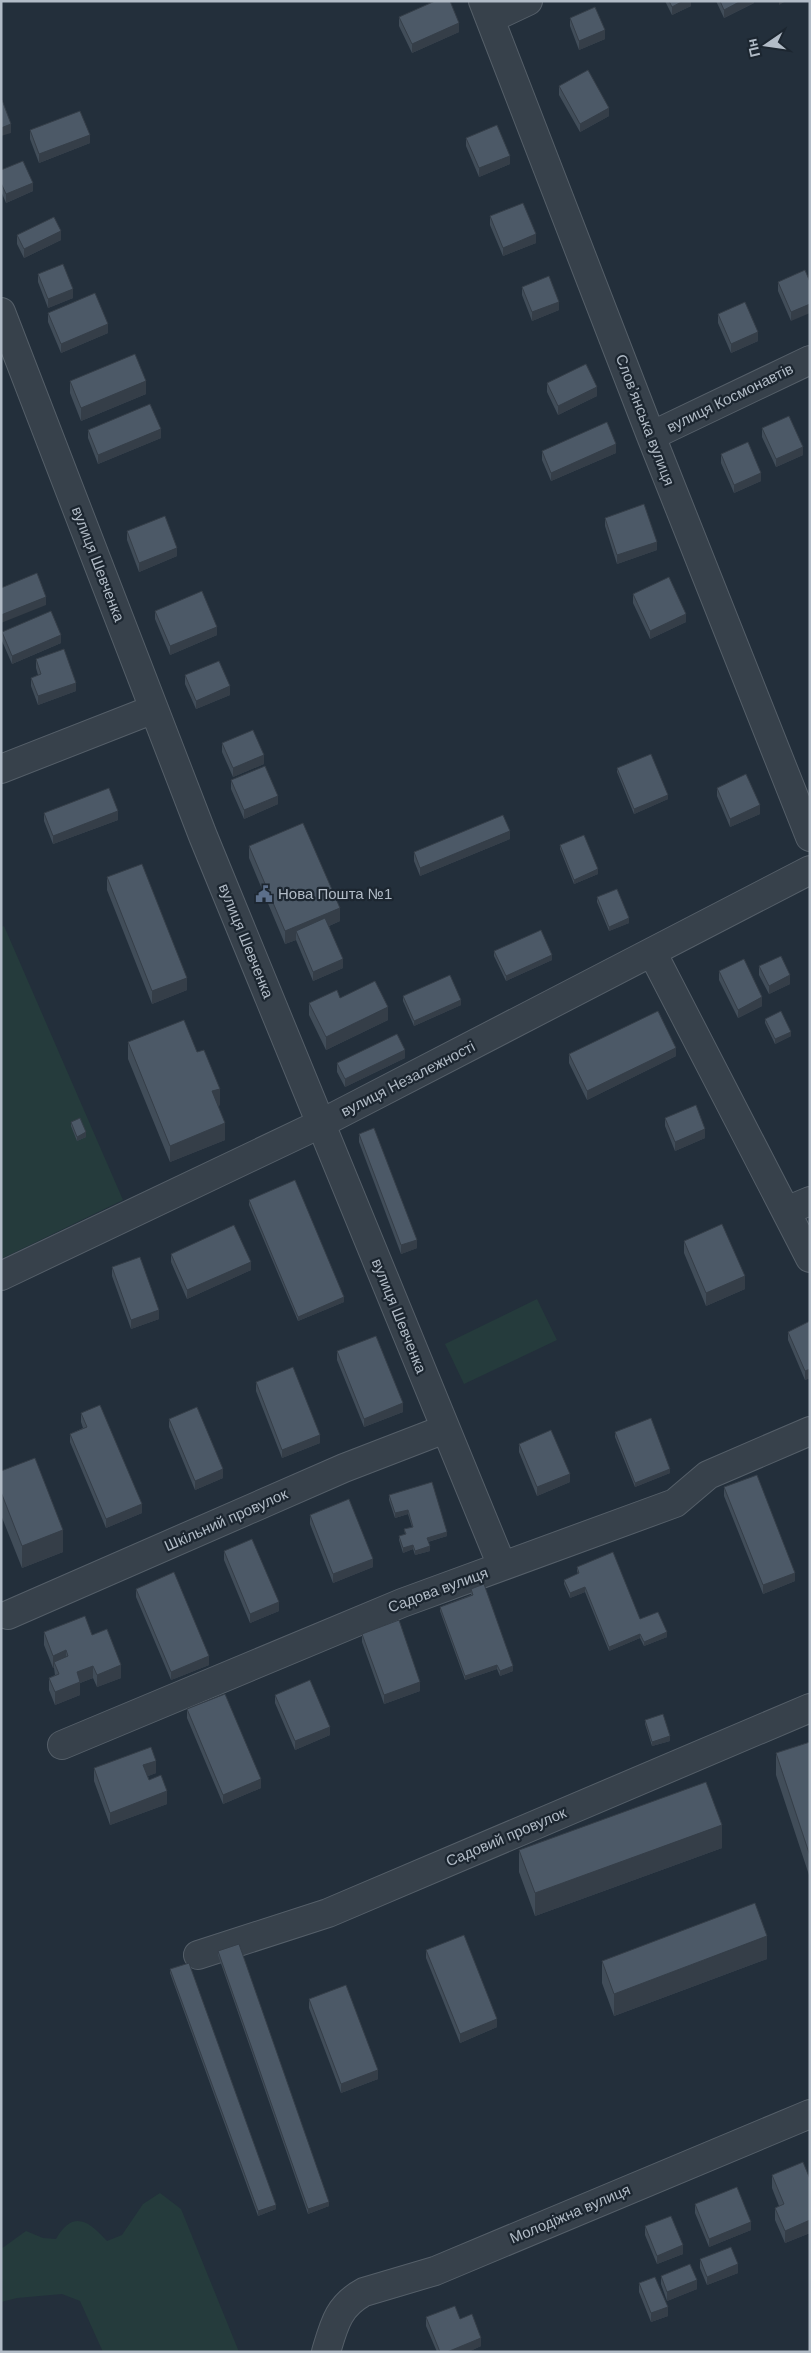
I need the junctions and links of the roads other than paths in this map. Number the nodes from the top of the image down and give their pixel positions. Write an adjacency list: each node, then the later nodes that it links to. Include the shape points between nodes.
1 (528, 1): 2 (street)
2 (487, 10): 5 (street, Словʼянська вулиця)
3 (1, 312): 6 (street, вулиця Шевченка)
4 (810, 360): 5 (street, вулиця Космонавтів)
5 (651, 436): 8 (street, Словʼянська вулиця)
6 (154, 709): 7 (street); 11 (street, вулиця Шевченка)
7 (1, 769)
8 (810, 837)
9 (810, 870): 10 (street, вулиця Незалежності)
10 (652, 952): 11 (street, вулиця Незалежності); 12 (street)
11 (320, 1124): 14 (street, вулиця Незалежності); 15 (street, вулиця Шевченка)
12 (798, 1206): 13 (street)
13 (810, 1258)
14 (1, 1276)
15 (445, 1428): 17 (street, вулиця Шевченка); 18 (street, Шкільний провулок, via 344,1468)
16 (810, 1432): 17 (street, Садова вулиця, via 708,1475 675,1503)
17 (502, 1566): 20 (street, Садова вулиця, via 402,1603)
18 (8, 1615)
19 (810, 1708): 21 (street, Садовий провулок, via 328,1912)
20 (62, 1745)
21 (198, 1955)
22 (810, 2114): 23 (street, Молодіжна вулиця, via 435,2271 364,2292 354,2297 336,2318)
23 (326, 2352)

